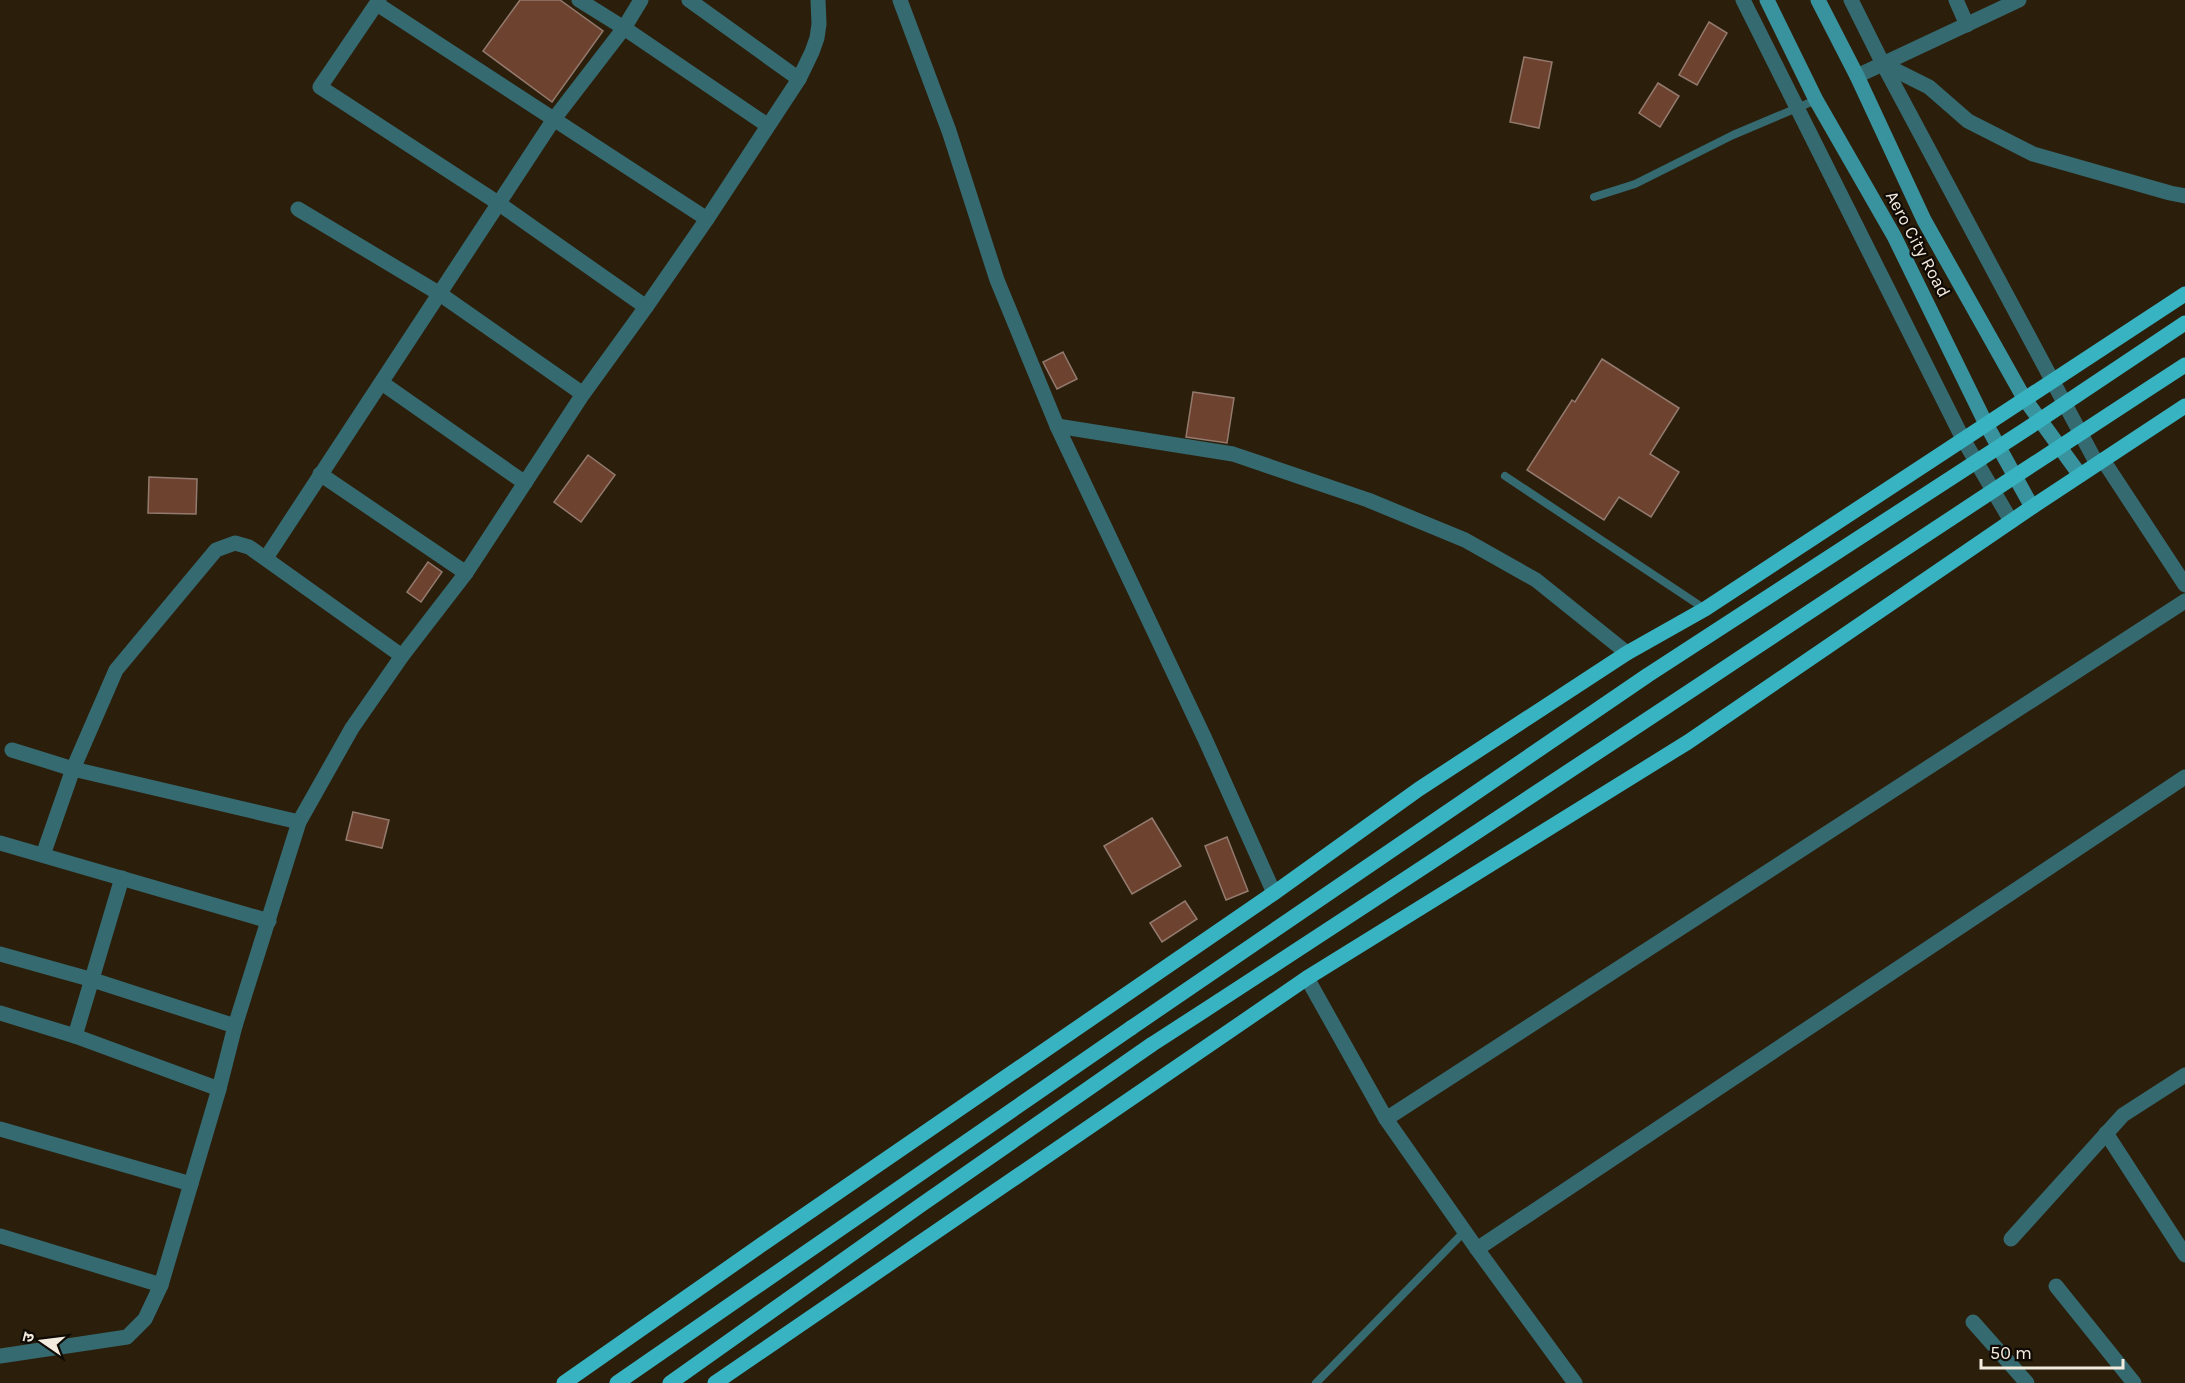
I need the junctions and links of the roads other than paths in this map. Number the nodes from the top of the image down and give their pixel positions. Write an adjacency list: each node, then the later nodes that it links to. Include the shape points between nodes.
1 (579, 0): 14 (street)
2 (641, 0): 14 (street)
3 (689, 0): 17 (street)
4 (818, 0): 17 (street, via 817,38)
5 (900, 0): 38 (street, via 949,130 996,280)
6 (1743, 0): 19 (street)
7 (1767, 0): 18 (street, Aero City Road)
8 (1818, 0): 16 (street, Aero City Road)
9 (1851, 0): 15 (street)
10 (1956, 0): 13 (street)
11 (2019, 0): 13 (street)
12 (378, 2): 20 (street); 24 (street, via 320,87)
13 (1967, 25): 15 (street)
14 (624, 27): 20 (street); 21 (street)
15 (1883, 64): 16 (street); 22 (street, via 1929,87 1968,121 2033,154); 32 (street)
16 (1857, 76): 35 (street, Aero City Road, via 1924,220)
17 (799, 79): 21 (street)
18 (1816, 100): 19 (lane); 37 (street, Aero City Road, via 1894,236)
19 (1797, 109): 23 (lane, via 1733,135 1635,184); 39 (street)
20 (554, 119): 24 (street); 26 (street)
21 (767, 125): 26 (street)
22 (2185, 196)
23 (1594, 197)
24 (498, 203): 27 (street); 29 (street)
25 (298, 209): 27 (street)
26 (707, 219): 29 (street)
27 (440, 294): 33 (street); 34 (street)
28 (2185, 294): 32 (main road)
29 (646, 307): 34 (street)
30 (2185, 323): 85 (main road, bridge, via 1648,675)
31 (2185, 365): 86 (main road, bridge, via 1151,1045)
32 (2052, 381): 35 (main road); 40 (street)
33 (382, 383): 41 (street); 44 (street)
34 (583, 394): 44 (street)
35 (2024, 398): 37 (main road); 43 (street, Aero City Road)
36 (2185, 406): 40 (main road)
37 (1986, 424): 39 (main road); 45 (street, Aero City Road)
38 (1057, 426): 52 (street, via 1233,454 1368,500 1465,540 1536,579); 61 (street)
39 (1963, 439): 46 (street); 51 (main road)
40 (2100, 462): 43 (main road); 49 (street)
41 (320, 474): 47 (street); 48 (street)
42 (1505, 476): 51 (lane)
43 (2080, 476): 45 (main road)
44 (525, 483): 48 (street)
45 (2032, 507): 46 (main road)
46 (2011, 521): 64 (main road, via 1688,742)
47 (266, 558): 53 (street); 55 (street, via 235,543 216,550 116,670)
48 (466, 573): 53 (street)
49 (2185, 585)
50 (2185, 601): 71 (street)
51 (1705, 609): 52 (main road)
52 (1627, 653): 61 (main road, via 1419,789)
53 (402, 656): 57 (street, via 352,728)
54 (12, 750): 55 (street)
55 (73, 769): 57 (street); 59 (street)
56 (2185, 777): 78 (street)
57 (299, 822): 62 (street)
58 (0, 843): 59 (street)
59 (43, 855): 60 (street)
60 (122, 878): 62 (street); 65 (street)
61 (1274, 893): 84 (main road)
62 (269, 921): 67 (street)
63 (0, 954): 65 (street)
64 (1306, 978): 71 (street); 87 (main road)
65 (93, 980): 67 (street); 68 (street)
66 (0, 1013): 68 (street)
67 (235, 1026): 70 (street)
68 (75, 1036): 70 (street)
69 (2185, 1075): 73 (street, via 2123,1115)
70 (219, 1089): 74 (street)
71 (1386, 1119): 75 (street)
72 (0, 1129): 74 (street)
73 (2106, 1133): 77 (street); 79 (street)
74 (190, 1184): 80 (street)
75 (1465, 1232): 78 (street); 88 (lane)
76 (0, 1236): 80 (street)
77 (2011, 1239)
78 (1477, 1249): 89 (street)
79 (2185, 1255)
80 (161, 1285): 83 (street, via 145,1319 127,1337)
81 (2056, 1286): 91 (street)
82 (1973, 1322): 90 (street)
83 (1, 1356)
84 (564, 1383)
85 (617, 1383)
86 (670, 1383)
87 (715, 1383)
88 (1316, 1383)
89 (1575, 1383)
90 (2027, 1383)
91 (2134, 1383)

